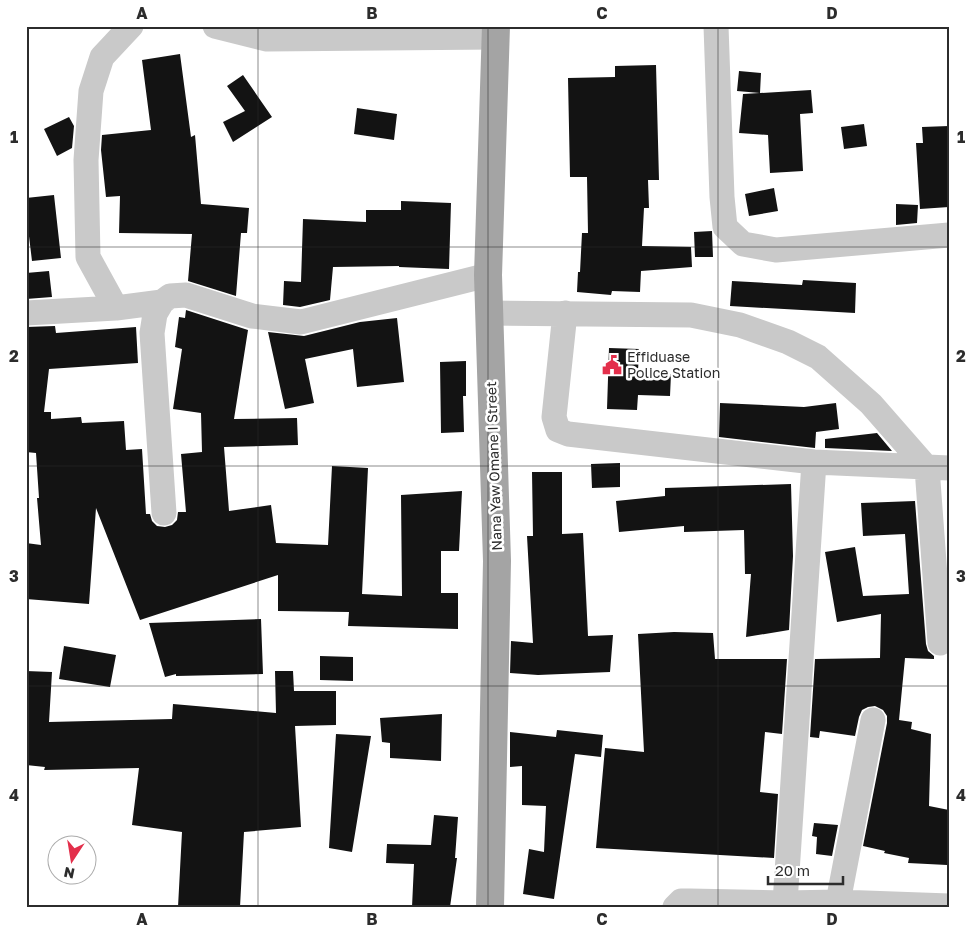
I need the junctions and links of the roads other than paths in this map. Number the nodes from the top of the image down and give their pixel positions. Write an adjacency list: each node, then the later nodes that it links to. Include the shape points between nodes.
1 (131, 26): 8 (street, via 102,58 91,91 86,160 88,257)
2 (215, 26): 4 (street, via 267,39)
3 (716, 26): 5 (street, via 725,227 743,244 776,250)
4 (496, 32): 6 (main road, Nana Yaw Omane I Street)
5 (949, 235)
6 (488, 275): 7 (street, via 300,322 252,316 186,295 170,296); 11 (main road, Nana Yaw Omane I Street)
7 (162, 302): 8 (street); 14 (street, via 155,314 152,333)
8 (116, 308): 10 (street)
9 (565, 312): 11 (street); 12 (street, via 554,417 558,430 568,434); 13 (street, via 690,315 740,325 788,342 818,357)
10 (26, 313)
11 (490, 313): 20 (main road, Nana Yaw Omane I Street, via 497,561)
12 (814, 462): 13 (street); 18 (street)
13 (938, 468): 15 (street)
14 (164, 513)
15 (940, 643)
16 (873, 720): 17 (street)
17 (838, 902): 18 (street); 19 (street)
18 (785, 903): 21 (street, via 690,901)
19 (949, 906)
20 (490, 907)
21 (675, 907)

